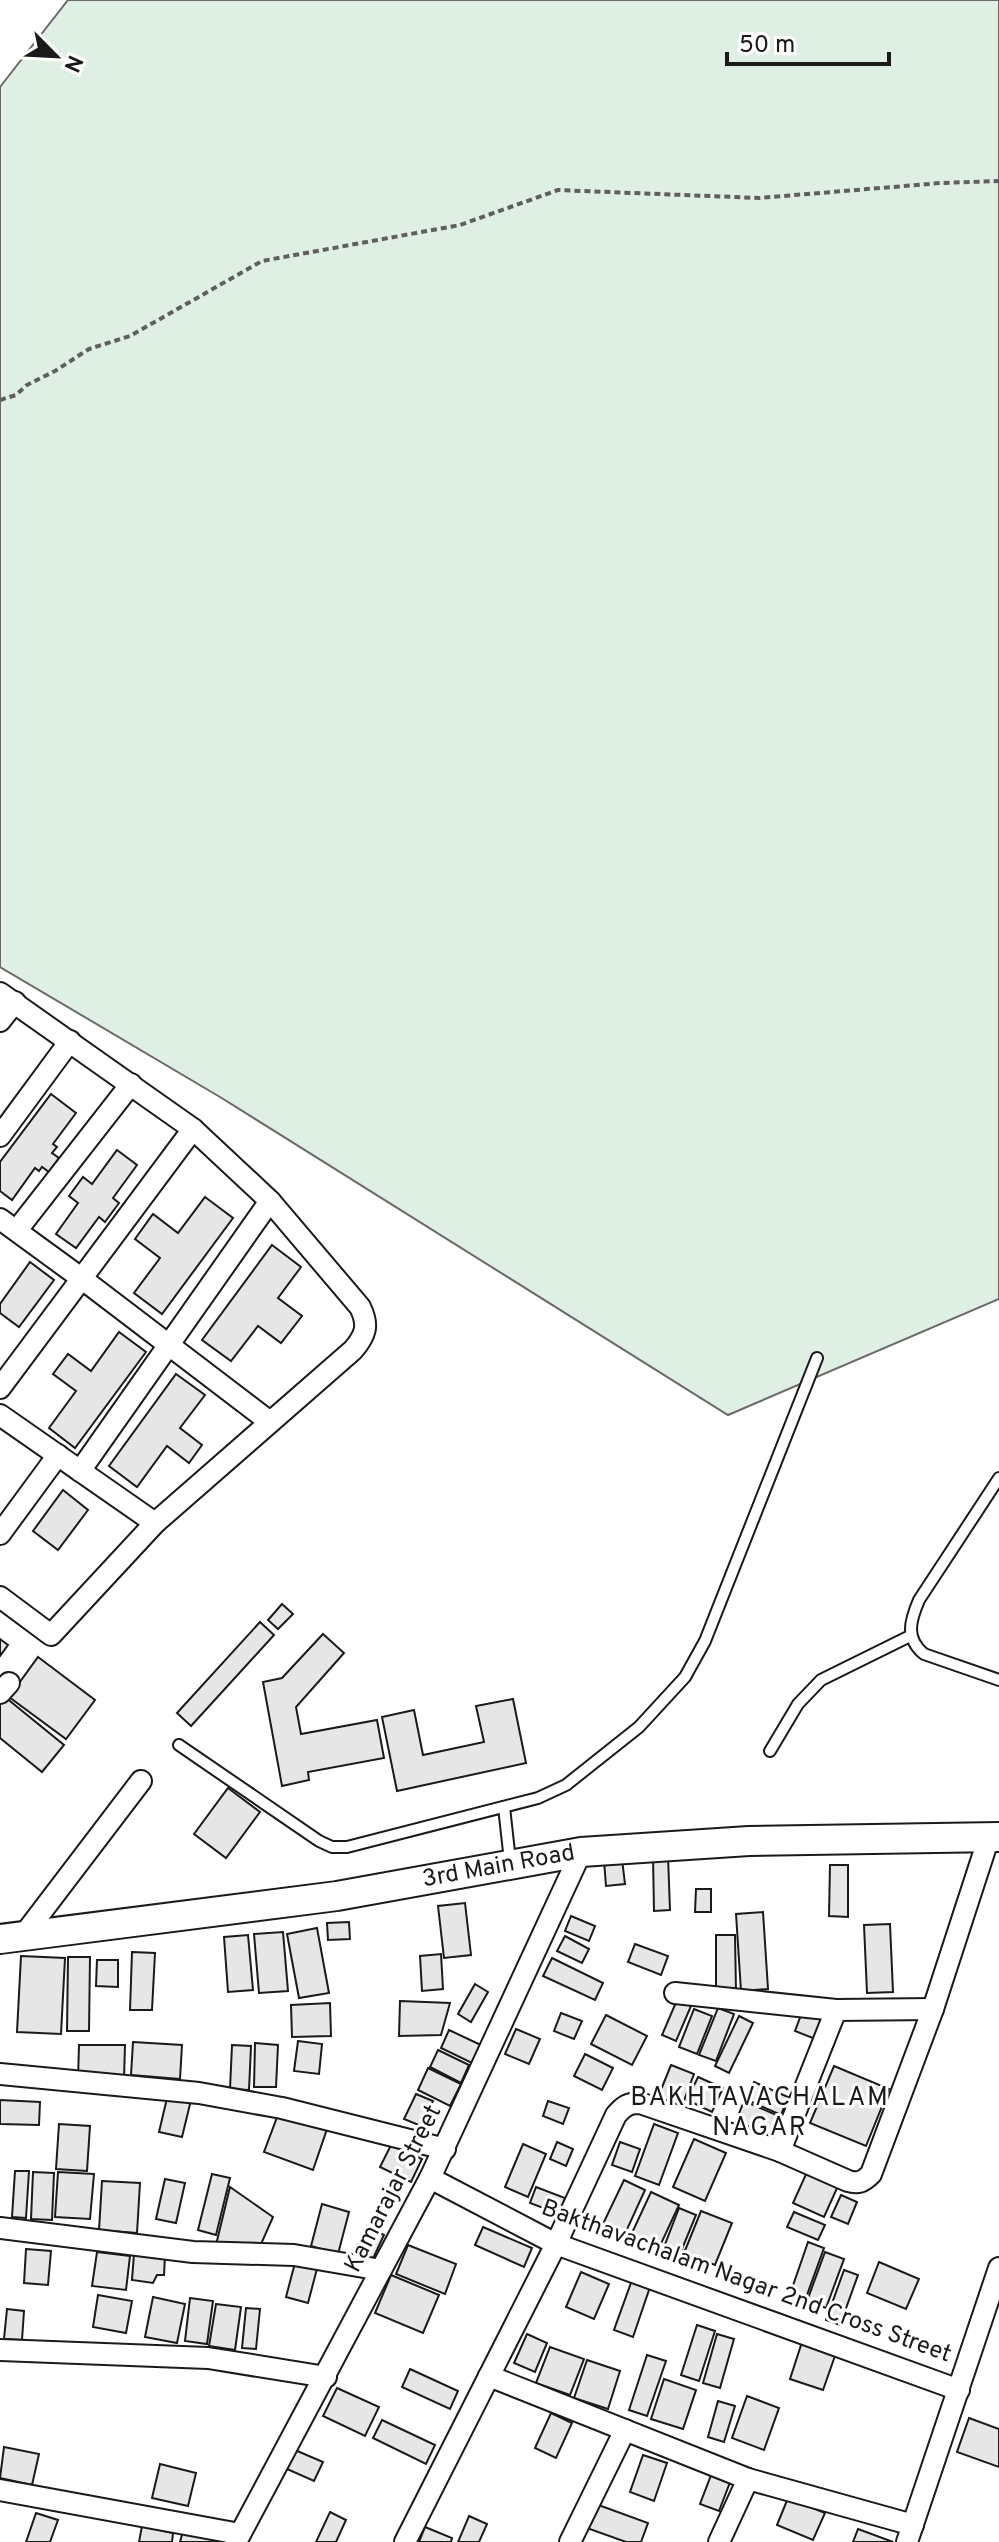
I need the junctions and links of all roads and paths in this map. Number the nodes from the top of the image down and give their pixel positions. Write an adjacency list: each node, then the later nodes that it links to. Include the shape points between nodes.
1 (999, 181): 2 (path, via 759,198 558,190 460,225 262,261 130,336 89,349)
2 (0, 400)
3 (7, 998): 4 (street); 5 (street)
4 (0, 1021)
5 (70, 1041): 6 (street); 8 (street)
6 (131, 1084): 7 (street); 10 (street)
7 (193, 1129): 9 (street); 11 (street)
8 (0, 1136)
9 (270, 1201): 12 (street); 16 (street, via 360,1307 366,1324 353,1350)
10 (8, 1225): 11 (street)
11 (81, 1278): 12 (street); 14 (street)
12 (169, 1345): 16 (street); 18 (street)
13 (817, 1358): 28 (lane, via 705,1641 685,1677 639,1727 566,1785)
14 (0, 1388)
15 (0, 1415): 17 (street)
16 (270, 1422): 20 (street)
17 (58, 1455): 18 (street); 21 (street)
18 (80, 1471): 20 (street)
19 (999, 1478): 23 (lane, via 919,1600)
20 (155, 1523): 22 (street, via 51,1635)
21 (0, 1534)
22 (0, 1597)
23 (910, 1636): 24 (lane, via 924,1654); 26 (lane, via 821,1680 798,1704)
24 (999, 1680)
25 (179, 1745): 28 (lane, via 332,1847)
26 (770, 1751)
27 (141, 1781): 32 (street)
28 (504, 1807): 31 (lane)
29 (994, 1837): 30 (street, 3rd Main Road, via 749,1841); 34 (street)
30 (581, 1852): 31 (street, 3rd Main Road); 37 (street, Kamarajar Street)
31 (510, 1864): 32 (street, 3rd Main Road, via 337,1896)
32 (12, 1938)
33 (675, 1993): 35 (street)
34 (933, 2009): 35 (street); 38 (street, via 865,2180 848,2181)
35 (836, 2010): 38 (street)
36 (0, 2074): 37 (street, via 199,2093)
37 (445, 2149): 39 (street, Kamarajar Street)
38 (780, 2151): 41 (street, via 631,2103 616,2115)
39 (430, 2178): 41 (street, Bakthavachalam Nagar 2nd Cross Street); 43 (street, Kamarajar Street)
40 (0, 2228): 43 (street, via 193,2252 294,2255)
41 (556, 2244): 45 (street); 47 (street, Bakthavachalam Nagar 2nd Cross Street)
42 (999, 2268): 47 (street)
43 (381, 2270): 46 (street, Kamarajar Street)
44 (0, 2350): 46 (street, via 208,2358)
45 (489, 2376): 48 (street); 53 (street)
46 (326, 2377): 52 (street, Kamarajar Street)
47 (959, 2390): 51 (street)
48 (625, 2430): 49 (street); 54 (street)
49 (748, 2479): 51 (street); 55 (street)
50 (0, 2490): 52 (street)
51 (910, 2534)
52 (238, 2538)
53 (405, 2542)
54 (570, 2542)
55 (719, 2542)

